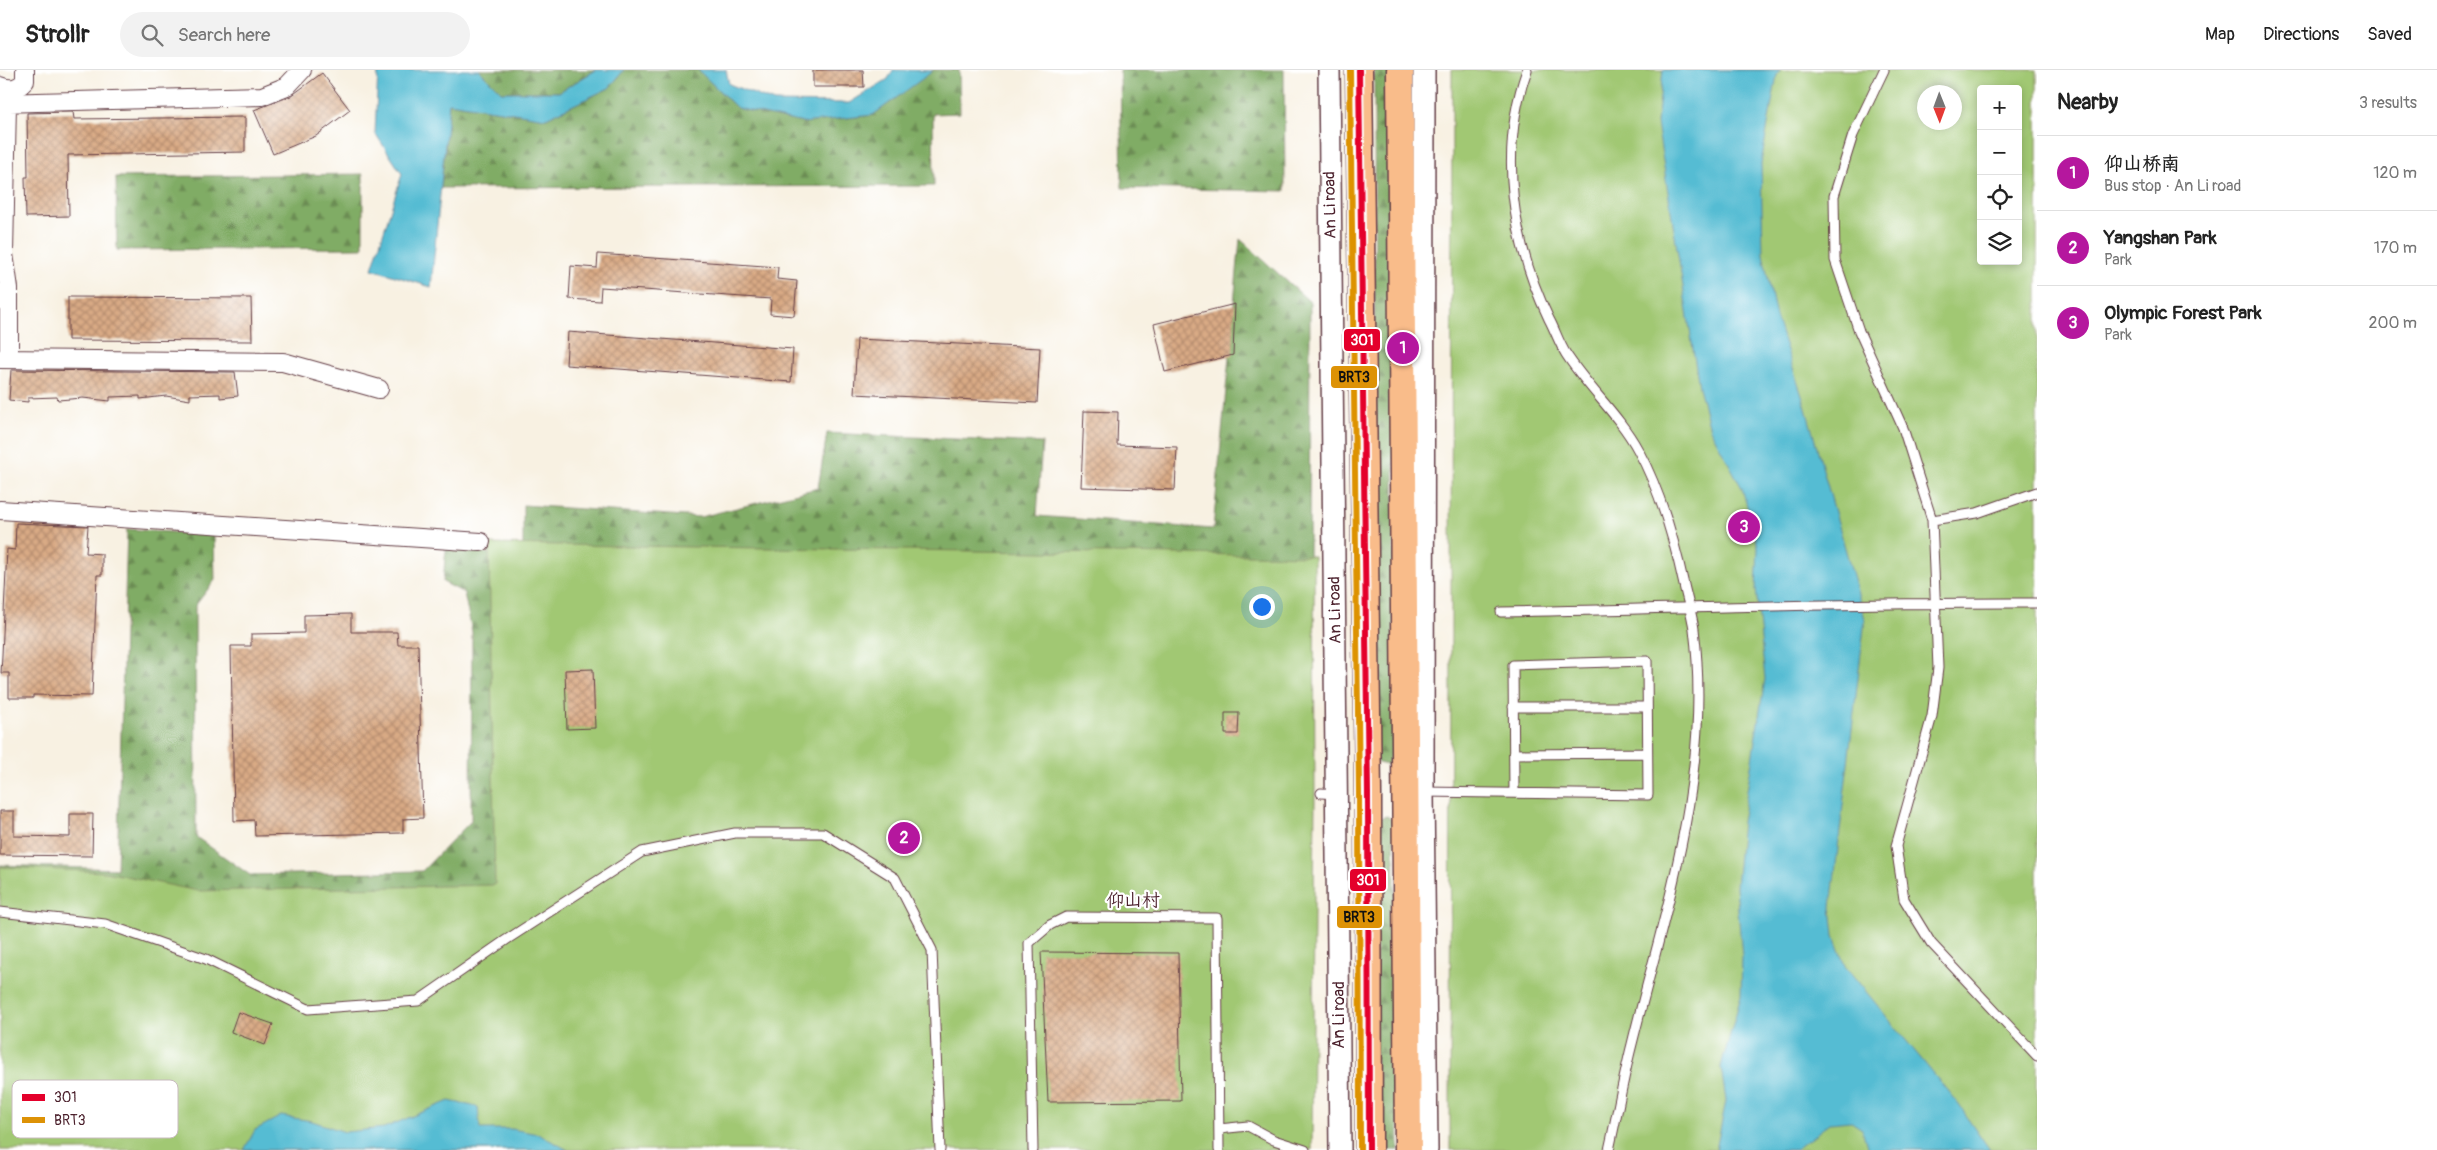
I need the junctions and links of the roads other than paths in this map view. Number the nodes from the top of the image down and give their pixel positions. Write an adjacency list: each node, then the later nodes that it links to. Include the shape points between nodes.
1 (25, 70): 9 (street, via 25,81)
2 (302, 70): 9 (street, via 288,86 262,96)
3 (1329, 70): 33 (street, An Li road, via 1329,794)
4 (1359, 70): 34 (main road, An Li road)
5 (1400, 70): 35 (main road)
6 (1424, 70): 24 (street)
7 (1528, 70): 18 (lane, via 1518,97 1511,152 1514,219 1533,285 1566,354 1639,451 1667,515)
8 (1884, 70): 14 (lane, via 1853,135 1834,196 1835,260 1859,331 1903,428)
9 (5, 95): 10 (street, via 4,254 9,288)
10 (4, 359): 11 (street, via 283,362)
11 (379, 388)
12 (2037, 492): 14 (lane, via 1977,513)
13 (0, 510): 15 (street)
14 (1932, 520): 16 (lane)
15 (481, 542)
16 (1936, 602): 17 (lane); 18 (lane); 27 (lane, via 1938,668 1932,716 1896,846 1904,899 1931,943)
17 (2037, 603)
18 (1689, 609): 19 (lane); 37 (lane, via 1694,628 1699,701 1693,788 1679,864 1631,1047)
19 (1501, 612)
20 (1513, 707): 21 (lane); 21 (lane, via 1513,665 1647,661); 23 (lane)
21 (1647, 707): 22 (lane)
22 (1647, 753): 23 (lane); 25 (lane, via 1648,795)
23 (1514, 754): 25 (lane)
24 (1423, 792): 25 (lane); 36 (street)
25 (1514, 793)
26 (0, 912): 29 (lane, via 105,924 206,959 308,1009 418,1002 506,940 642,852 736,833 823,833 895,878 932,950)
27 (2037, 1056)
28 (1219, 1129): 30 (lane, via 1217,918 1066,917 1050,924 1029,943); 31 (lane); 32 (lane, via 1248,1126 1274,1140)
29 (940, 1150)
30 (1033, 1150)
31 (1219, 1150)
32 (1305, 1150)
33 (1340, 1150)
34 (1369, 1150)
35 (1408, 1150)
36 (1427, 1150)
37 (1609, 1150)

